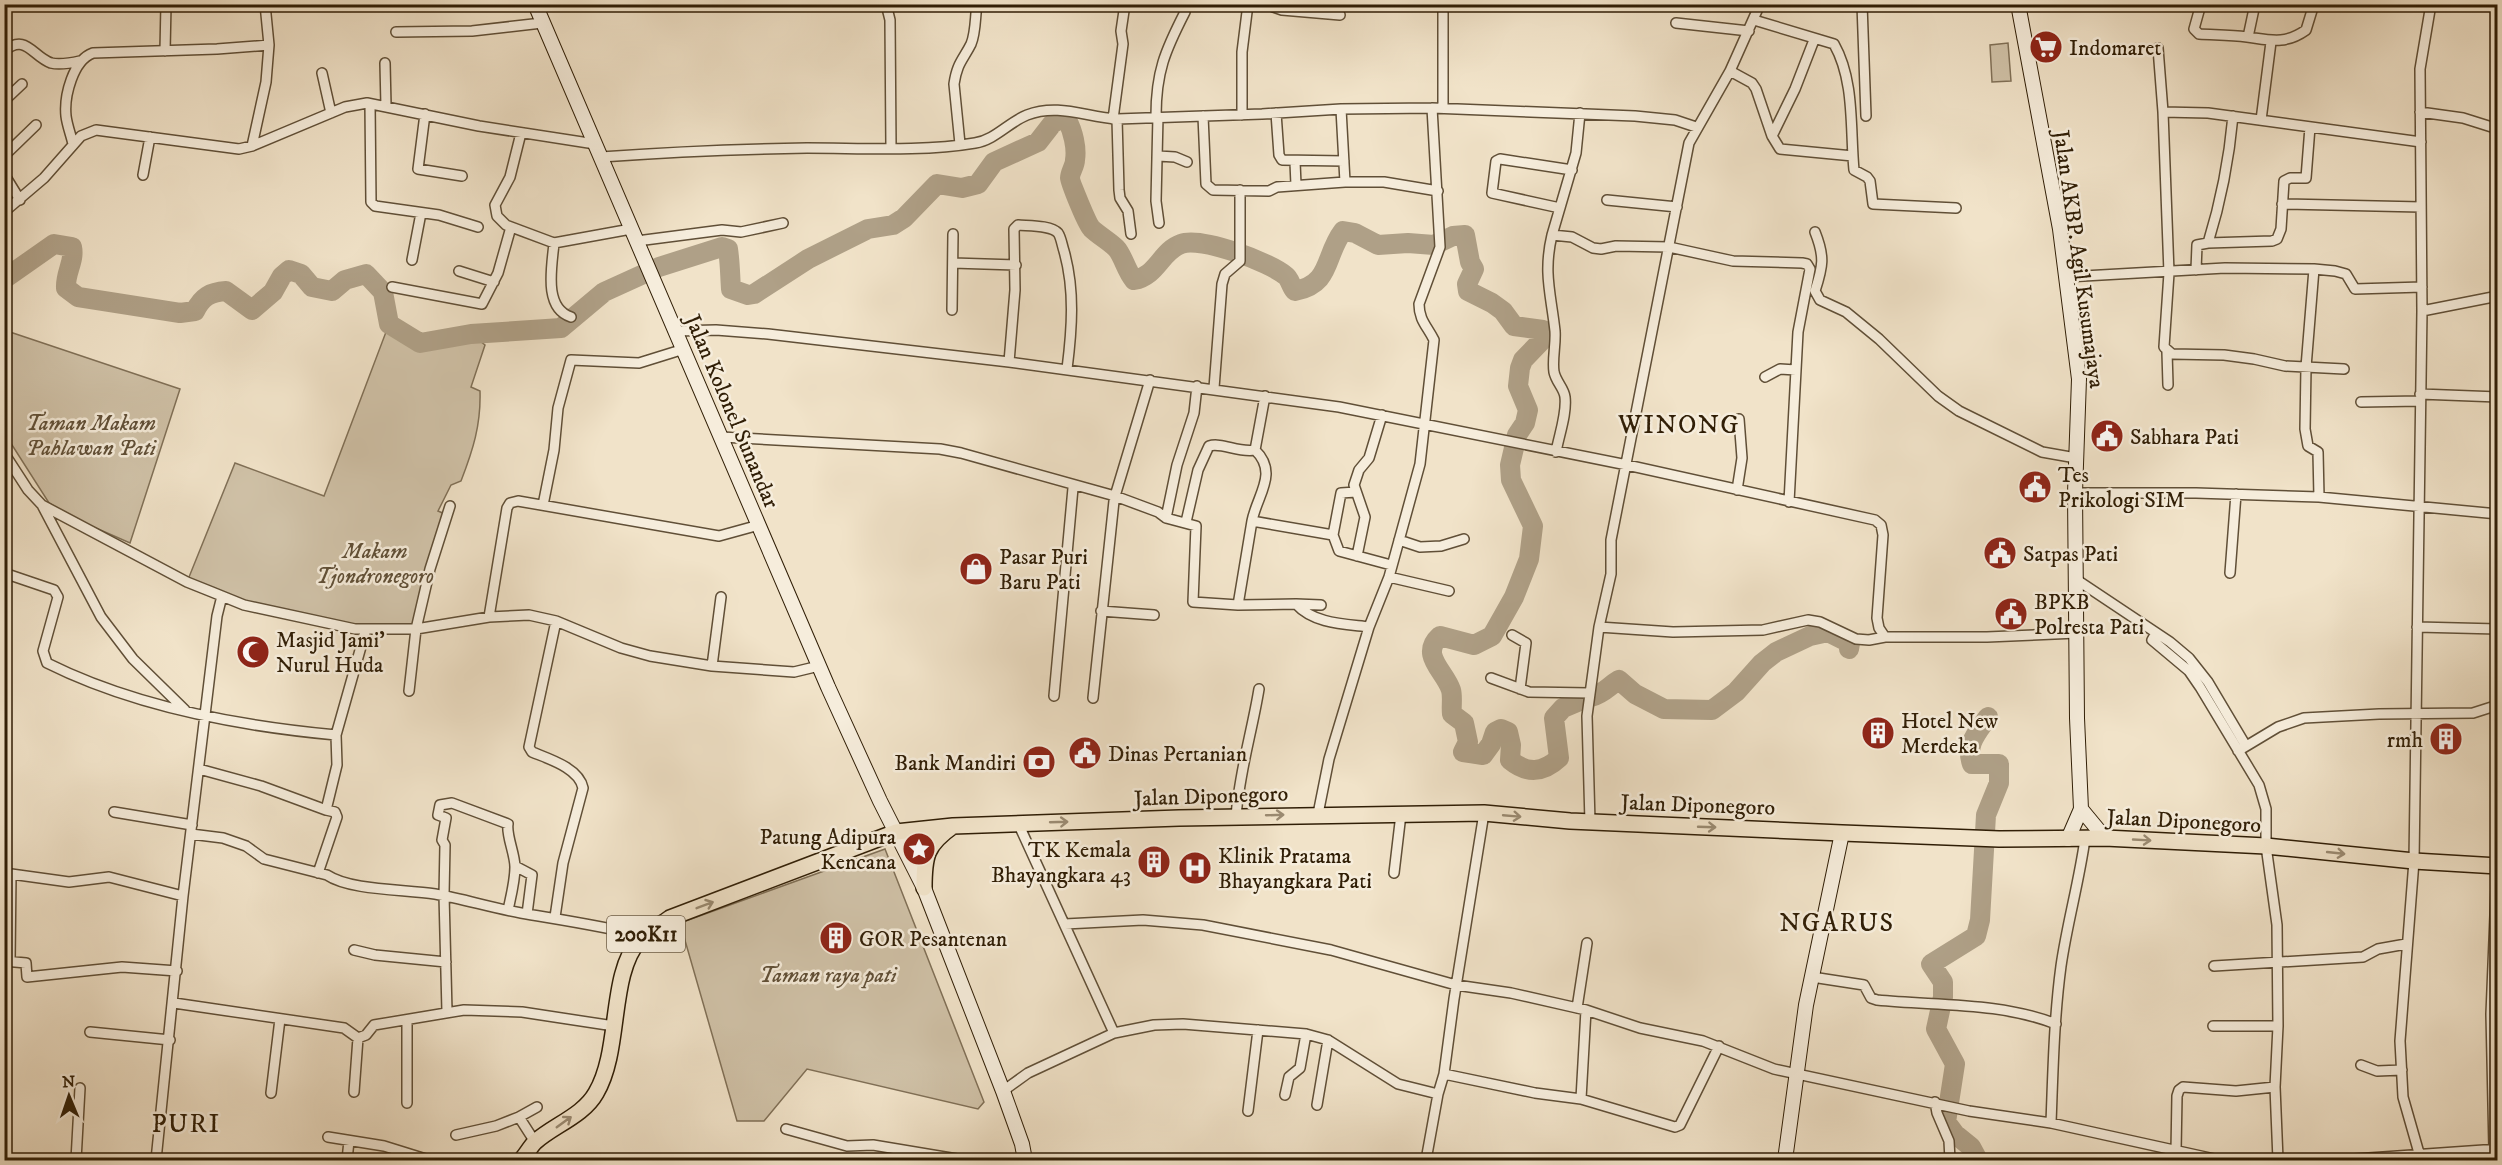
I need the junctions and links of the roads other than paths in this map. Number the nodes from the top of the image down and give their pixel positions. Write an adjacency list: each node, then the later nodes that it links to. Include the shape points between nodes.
1 (166, 4): 30 (street)
2 (265, 4): 27 (street)
3 (535, 4): 20 (main road, Jalan Kolonel Sunandar)
4 (886, 4): 65 (street, via 890,20)
5 (977, 4): 63 (street, via 971,43 955,74)
6 (1125, 4): 52 (street)
7 (1186, 4): 48 (street, via 1163,56 1156,92)
8 (1248, 4): 47 (street, via 1242,52)
9 (1265, 4): 18 (street, via 1282,10)
10 (1443, 4): 39 (street)
11 (1760, 4): 19 (street)
12 (1862, 4): 49 (street)
13 (2018, 4): 109 (main road, Jalan AKBP. Agil Kusumajaya)
14 (2201, 4): 24 (street, via 2196,32)
15 (2254, 4): 24 (street)
16 (2314, 4): 26 (street, via 2306,30)
17 (2430, 5): 42 (street, via 2420,69)
18 (1340, 15)
19 (1754, 20): 23 (street); 25 (street)
20 (542, 23): 22 (street, via 472,31); 66 (main road, Jalan Kolonel Sunandar)
21 (1676, 23): 23 (street)
22 (396, 32)
23 (1749, 32): 33 (street)
24 (2248, 37): 26 (street)
25 (1814, 40): 59 (street); 69 (street, via 1831,43 1839,54 1849,91)
26 (2271, 42): 53 (street)
27 (269, 45): 30 (street); 64 (street, via 266,82)
28 (2158, 48): 41 (street)
29 (4, 51): 31 (street, via 12,45 24,45 53,63)
30 (165, 51): 31 (street, via 93,53)
31 (80, 61): 62 (street, via 69,89 66,114)
32 (386, 63): 38 (street)
33 (1730, 71): 55 (street); 59 (street, via 1756,89)
34 (322, 72): 43 (street)
35 (22, 84): 36 (street)
36 (4, 101)
37 (370, 104): 38 (street); 43 (street); 89 (street, via 371,202 375,206)
38 (386, 106): 46 (street)
39 (1437, 108): 40 (street); 45 (street); 80 (street)
40 (1341, 109): 44 (street); 70 (street)
41 (2163, 112): 50 (street); 108 (street)
42 (2420, 112): 57 (street, via 2463,118); 61 (street)
43 (331, 113): 64 (street)
44 (1276, 113): 47 (street); 72 (street, via 1279,154 1282,160)
45 (1580, 113): 55 (street, via 1675,120); 73 (street)
46 (424, 114): 58 (street); 76 (street, via 418,169)
47 (1242, 115): 51 (street)
48 (1157, 116): 51 (street); 52 (street); 68 (street)
49 (1866, 116)
50 (2233, 116): 53 (street); 100 (street, via 2221,198)
51 (1203, 117): 79 (street, via 1206,184 1213,190)
52 (1115, 119): 63 (street, via 1045,110 1013,122 984,141); 96 (street, via 1120,198 1128,211)
53 (2261, 120): 56 (street)
54 (36, 125): 67 (street)
55 (1696, 127): 84 (street, via 1689,142)
56 (2310, 127): 61 (street); 83 (street, via 2306,178 2284,181)
57 (2498, 129)
58 (521, 133): 66 (street); 93 (street, via 510,177 495,205 497,216)
59 (1772, 136): 69 (street, via 1780,149)
60 (150, 138): 62 (street, via 96,129 87,131); 64 (street, via 230,149); 75 (street)
61 (2421, 141): 85 (street)
62 (73, 144): 81 (street)
63 (960, 144): 65 (street)
64 (252, 146)
65 (891, 148): 66 (street)
66 (598, 150): 97 (main road, Jalan Kolonel Sunandar)
67 (4, 156)
68 (1158, 156): 71 (street); 91 (street)
69 (1853, 156): 87 (street, via 1854,170 1870,181 1871,199 1876,206)
70 (1344, 161): 72 (street); 77 (street)
71 (1187, 162)
72 (1294, 162): 78 (street)
73 (1572, 170): 86 (street); 86 (street, via 1496,160 1492,193)
74 (4, 174): 81 (street)
75 (143, 175)
76 (462, 176)
77 (1345, 182): 78 (street); 80 (street, via 1384,182)
78 (1296, 185): 79 (street, via 1269,191)
79 (1240, 190): 129 (street, via 1240,263 1225,274 1222,284)
80 (1438, 191): 136 (street, via 1440,243 1419,304 1423,323 1434,340)
81 (20, 200): 88 (street)
82 (1607, 200): 84 (street)
83 (2282, 204): 85 (street); 100 (street, via 2281,229 2275,241)
84 (1677, 207): 101 (street)
85 (2421, 207): 112 (street)
86 (1560, 208): 98 (street)
87 (1956, 208)
88 (4, 212)
89 (421, 213): 92 (street); 102 (street)
90 (783, 223): 97 (street, via 741,232)
91 (1158, 223)
92 (478, 227)
93 (511, 227): 99 (street); 110 (street)
94 (1815, 232): 141 (street, via 1823,257 1815,291 1820,300 1846,312 1959,411 2042,452)
95 (953, 234): 103 (street)
96 (1131, 234)
97 (634, 235): 99 (street, via 576,237); 117 (main road, Jalan Kolonel Sunandar)
98 (1552, 235): 101 (street, via 1578,239 1601,249); 139 (street, via 1546,278 1555,330 1553,368 1565,401)
99 (554, 243): 116 (street, via 552,287 555,301)
100 (2208, 243): 106 (street, via 2197,245)
101 (1669, 247): 124 (street, via 1733,261 1807,264); 142 (street)
102 (412, 260)
103 (953, 262): 104 (street); 114 (street)
104 (1016, 265): 120 (street); 122 (street, via 1016,226 1052,229 1059,234 1072,293)
105 (2314, 269): 106 (street); 112 (street, via 2346,274 2355,289); 121 (street)
106 (2196, 270): 108 (street)
107 (459, 271): 110 (street)
108 (2169, 273): 109 (street); 119 (street, via 2164,347)
109 (2066, 277): 141 (main road, Jalan AKBP. Agil Kusumajaya, via 2079,379)
110 (494, 282): 111 (street, via 479,305)
111 (392, 287)
112 (2422, 287): 115 (street)
113 (2498, 296): 115 (street)
114 (952, 310)
115 (2422, 311): 132 (street)
116 (565, 313)
117 (676, 331): 118 (main road, Jalan Kolonel Sunandar); 120 (street, via 768,334)
118 (684, 349): 137 (main road, Jalan Kolonel Sunandar); 152 (street, via 639,363 571,360 558,408)
119 (2167, 352): 121 (street, via 2224,355); 127 (street)
120 (1009, 362): 122 (street)
121 (2306, 367): 123 (street); 149 (street, via 2306,441 2318,452)
122 (1067, 369): 126 (street)
123 (2344, 369)
124 (1796, 370): 125 (street, via 1780,369); 150 (street)
125 (1765, 377)
126 (1150, 380): 128 (street); 148 (street)
127 (2168, 385)
128 (1197, 386): 129 (street); 156 (street, via 1194,413 1177,465)
129 (1214, 388): 130 (street)
130 (1265, 396): 134 (street); 138 (street)
131 (2498, 397): 132 (street)
132 (2420, 398): 133 (street); 154 (street)
133 (2361, 402)
134 (1382, 415): 136 (street); 145 (street, via 1369,458 1356,478)
135 (1738, 419): 144 (street, via 1742,458)
136 (1425, 426): 139 (street); 162 (street, via 1420,464)
137 (722, 437): 148 (street, via 940,449 999,462); 159 (main road, Jalan Kolonel Sunandar)
138 (1255, 450): 157 (street, via 1264,459 1266,481); 158 (street, via 1209,446 1198,470)
139 (1556, 452): 142 (street)
140 (4, 453): 151 (street)
141 (2076, 458): 146 (main road, Jalan AKBP. Agil Kusumajaya)
142 (1627, 465): 144 (street); 180 (street)
143 (1073, 488): 195 (street)
144 (1737, 490): 150 (street)
145 (1356, 492): 160 (street, via 1341,493); 163 (street, via 1365,517)
146 (2075, 494): 147 (street); 168 (main road, Jalan AKBP. Agil Kusumajaya)
147 (2236, 494): 149 (street); 166 (street)
148 (1115, 498): 156 (street); 175 (street)
149 (2319, 498): 154 (street)
150 (1789, 502): 187 (street, via 1875,520 1881,525 1877,618)
151 (42, 505): 170 (street, via 187,582); 198 (street, via 102,617 132,659)
152 (543, 505): 159 (street, via 719,536); 177 (street, via 518,501 507,508)
153 (450, 506): 184 (street)
154 (2418, 507): 155 (street); 181 (street)
155 (2498, 514)
156 (1166, 518): 158 (street)
157 (1252, 521): 160 (street); 173 (street)
158 (1186, 522): 173 (street, via 1197,528 1193,602)
159 (759, 525): 189 (main road, Jalan Kolonel Sunandar)
160 (1333, 535): 163 (street, via 1339,551)
161 (1464, 539): 162 (street, via 1420,547)
162 (1400, 540): 164 (street)
163 (1357, 556): 164 (street)
164 (1391, 565): 167 (street)
165 (4, 573): 198 (street, via 57,593 43,651 47,663 84,681)
166 (2229, 573)
167 (1389, 577): 169 (street); 179 (street)
168 (2078, 580): 185 (main road, Jalan AKBP. Agil Kusumajaya); 202 (street, via 2189,658)
169 (1449, 591)
170 (222, 596): 183 (street); 200 (street)
171 (722, 597): 188 (street)
172 (1296, 604): 173 (street); 174 (street); 179 (street, via 1306,613 1323,619)
173 (1238, 605)
174 (1321, 605)
175 (1101, 611): 176 (street); 196 (street)
176 (1154, 615)
177 (489, 617): 178 (street, via 529,615); 184 (street)
178 (556, 621): 188 (street, via 621,648); 232 (street, via 529,747 567,769 581,780 583,788 563,863)
179 (1369, 627): 208 (street, via 1329,759)
180 (1599, 627): 187 (street, via 1673,632 1763,630 1808,620 1856,639); 194 (street)
181 (2417, 627): 182 (street); 199 (street)
182 (2498, 628)
183 (366, 629): 184 (street); 201 (street)
184 (416, 629): 193 (street)
185 (2077, 633): 187 (street); 204 (main road, Jalan AKBP. Agil Kusumajaya)
186 (1512, 635): 192 (street, via 1526,643)
187 (1885, 637)
188 (712, 666): 189 (street, via 794,672)
189 (819, 666): 215 (main road, Jalan Kolonel Sunandar)
190 (1491, 678): 192 (street)
191 (1259, 689): 210 (street, via 1238,787)
192 (1520, 689): 194 (street)
193 (409, 691)
194 (1589, 693): 211 (street)
195 (1054, 696)
196 (1093, 698)
197 (2498, 705): 199 (street, via 2473,713)
198 (186, 712): 200 (street)
199 (2417, 714): 202 (street, via 2304,718 2278,727); 221 (street)
200 (206, 716): 201 (street); 203 (street)
201 (336, 735): 205 (street, via 337,765)
202 (2242, 749): 220 (street, via 2266,809)
203 (199, 769): 205 (street); 214 (street)
204 (2081, 809): 217 (main road); 218 (main road, Jalan AKBP. Agil Kusumajaya)
205 (326, 810): 224 (street, via 335,812 337,817)
206 (114, 812): 214 (street)
207 (1484, 813): 209 (main road, Jalan Diponegoro); 211 (main road, Jalan Diponegoro, one-way to 211); 244 (street)
208 (1318, 814): 209 (main road, Jalan Diponegoro); 210 (main road, Jalan Diponegoro, one-way to 208)
209 (1401, 814): 225 (street)
210 (1236, 817): 212 (main road, Jalan Diponegoro, one-way to 210)
211 (1590, 822): 216 (main road, Jalan Diponegoro, one-way to 216)
212 (1018, 823): 213 (main road, Jalan Diponegoro); 233 (street)
213 (953, 826): 215 (main road, Jalan Diponegoro); 227 (main road, via 929,848)
214 (192, 830): 224 (street, via 246,846 264,859); 228 (street)
215 (896, 832): 227 (main road, Jalan Kolonel Sunandar); 234 (main road, 200K11, one-way to 215, via 670,918)
216 (1842, 833): 218 (main road, Jalan Diponegoro); 243 (main road)
217 (2105, 838): 219 (main road, Jalan Diponegoro); 220 (main road, Jalan Diponegoro, one-way to 220)
218 (2068, 839): 219 (main road, Jalan Diponegoro)
219 (2085, 839): 250 (street, via 2061,966)
220 (2266, 846): 221 (main road, Jalan Diponegoro, one-way to 221); 240 (street, via 2277,925)
221 (2414, 861): 223 (main road, Jalan Diponegoro); 236 (street)
222 (515, 866): 229 (street, via 508,824 452,803 440,805 438,815 446,818 442,840); 230 (street); 231 (street, via 532,875)
223 (2497, 866): 286 (street, via 2491,1014)
224 (318, 873): 229 (street, via 369,887)
225 (1394, 873)
226 (8, 874): 228 (street, via 69,882 110,877); 238 (street)
227 (924, 888): 268 (main road, Jalan Kolonel Sunandar)
228 (183, 896): 242 (street)
229 (444, 896): 230 (street); 239 (street)
230 (508, 910): 231 (street)
231 (527, 914): 232 (street)
232 (555, 917): 234 (street)
233 (1065, 924): 244 (street, via 1143,920 1203,925 1331,951); 256 (street)
234 (643, 936): 251 (main road, 200K11, via 628,960)
235 (1587, 943): 246 (street)
236 (2406, 944): 240 (street, via 2378,949 2363,957); 263 (street)
237 (354, 950): 239 (street)
238 (7, 961): 242 (street, via 26,963 27,976 122,967)
239 (446, 962): 247 (street)
240 (2277, 963): 241 (street); 253 (street)
241 (2214, 966)
242 (177, 971): 245 (street)
243 (1812, 977): 250 (street, via 1864,985 1871,998 1878,1000 2022,1013); 264 (main road)
244 (1456, 985): 246 (street); 265 (street)
245 (174, 1003): 248 (street); 259 (street)
246 (1582, 1009): 261 (street, via 1640,1028); 273 (street)
247 (447, 1012): 249 (street); 251 (street, via 522,1012)
248 (280, 1019): 258 (street, via 344,1028); 270 (street)
249 (407, 1021): 258 (street, via 374,1025); 274 (street)
250 (2056, 1024): 280 (street)
251 (614, 1026): 285 (main road, 200K11, one-way to 251, via 594,1096 609,1061)
252 (2213, 1026): 253 (street)
253 (2278, 1026): 267 (street)
254 (1258, 1030): 256 (street, via 1183,1024); 257 (street); 278 (street)
255 (90, 1032): 259 (street)
256 (1113, 1033): 268 (street, via 1037,1069)
257 (1306, 1034): 260 (street); 272 (street, via 1300,1068 1289,1077)
258 (358, 1038): 269 (street)
259 (170, 1040): 291 (street)
260 (1328, 1040): 271 (street, via 1398,1084); 276 (street)
261 (1719, 1046): 264 (street, via 1758,1063); 273 (street, via 1680,1125 1675,1127)
262 (2361, 1065): 263 (street, via 2377,1071)
263 (2402, 1070): 289 (street, via 2403,1097)
264 (1796, 1073): 275 (street); 298 (main road)
265 (1444, 1074): 271 (street); 273 (street)
266 (80, 1088): 290 (street)
267 (2275, 1088): 287 (street, via 2236,1091 2183,1087 2177,1096); 301 (street)
268 (1003, 1091): 296 (main road, Jalan Kolonel Sunandar)
269 (354, 1092)
270 (272, 1093)
271 (1438, 1094): 297 (street)
272 (1285, 1095)
273 (1581, 1099)
274 (407, 1103)
275 (1940, 1103): 280 (street); 299 (street, via 1937,1113 1949,1142)
276 (1317, 1105)
277 (537, 1107): 279 (street)
278 (1248, 1111)
279 (519, 1117): 282 (street); 285 (street)
280 (2051, 1123): 287 (street)
281 (786, 1129): 295 (street, via 847,1146 873,1145)
282 (456, 1135)
283 (328, 1137): 284 (street)
284 (350, 1141): 288 (street, via 384,1146); 292 (street)
285 (535, 1142): 294 (main road, 200K11)
286 (2496, 1149): 289 (street)
287 (2176, 1151): 300 (street)
288 (407, 1157): 293 (street)
289 (2420, 1157): 302 (street)
290 (76, 1161)
291 (156, 1161)
292 (346, 1161)
293 (429, 1161)
294 (521, 1161)
295 (963, 1161)
296 (1025, 1161)
297 (1426, 1161)
298 (1785, 1161)
299 (1950, 1161)
300 (2219, 1161)
301 (2278, 1161)
302 (2340, 1161)

